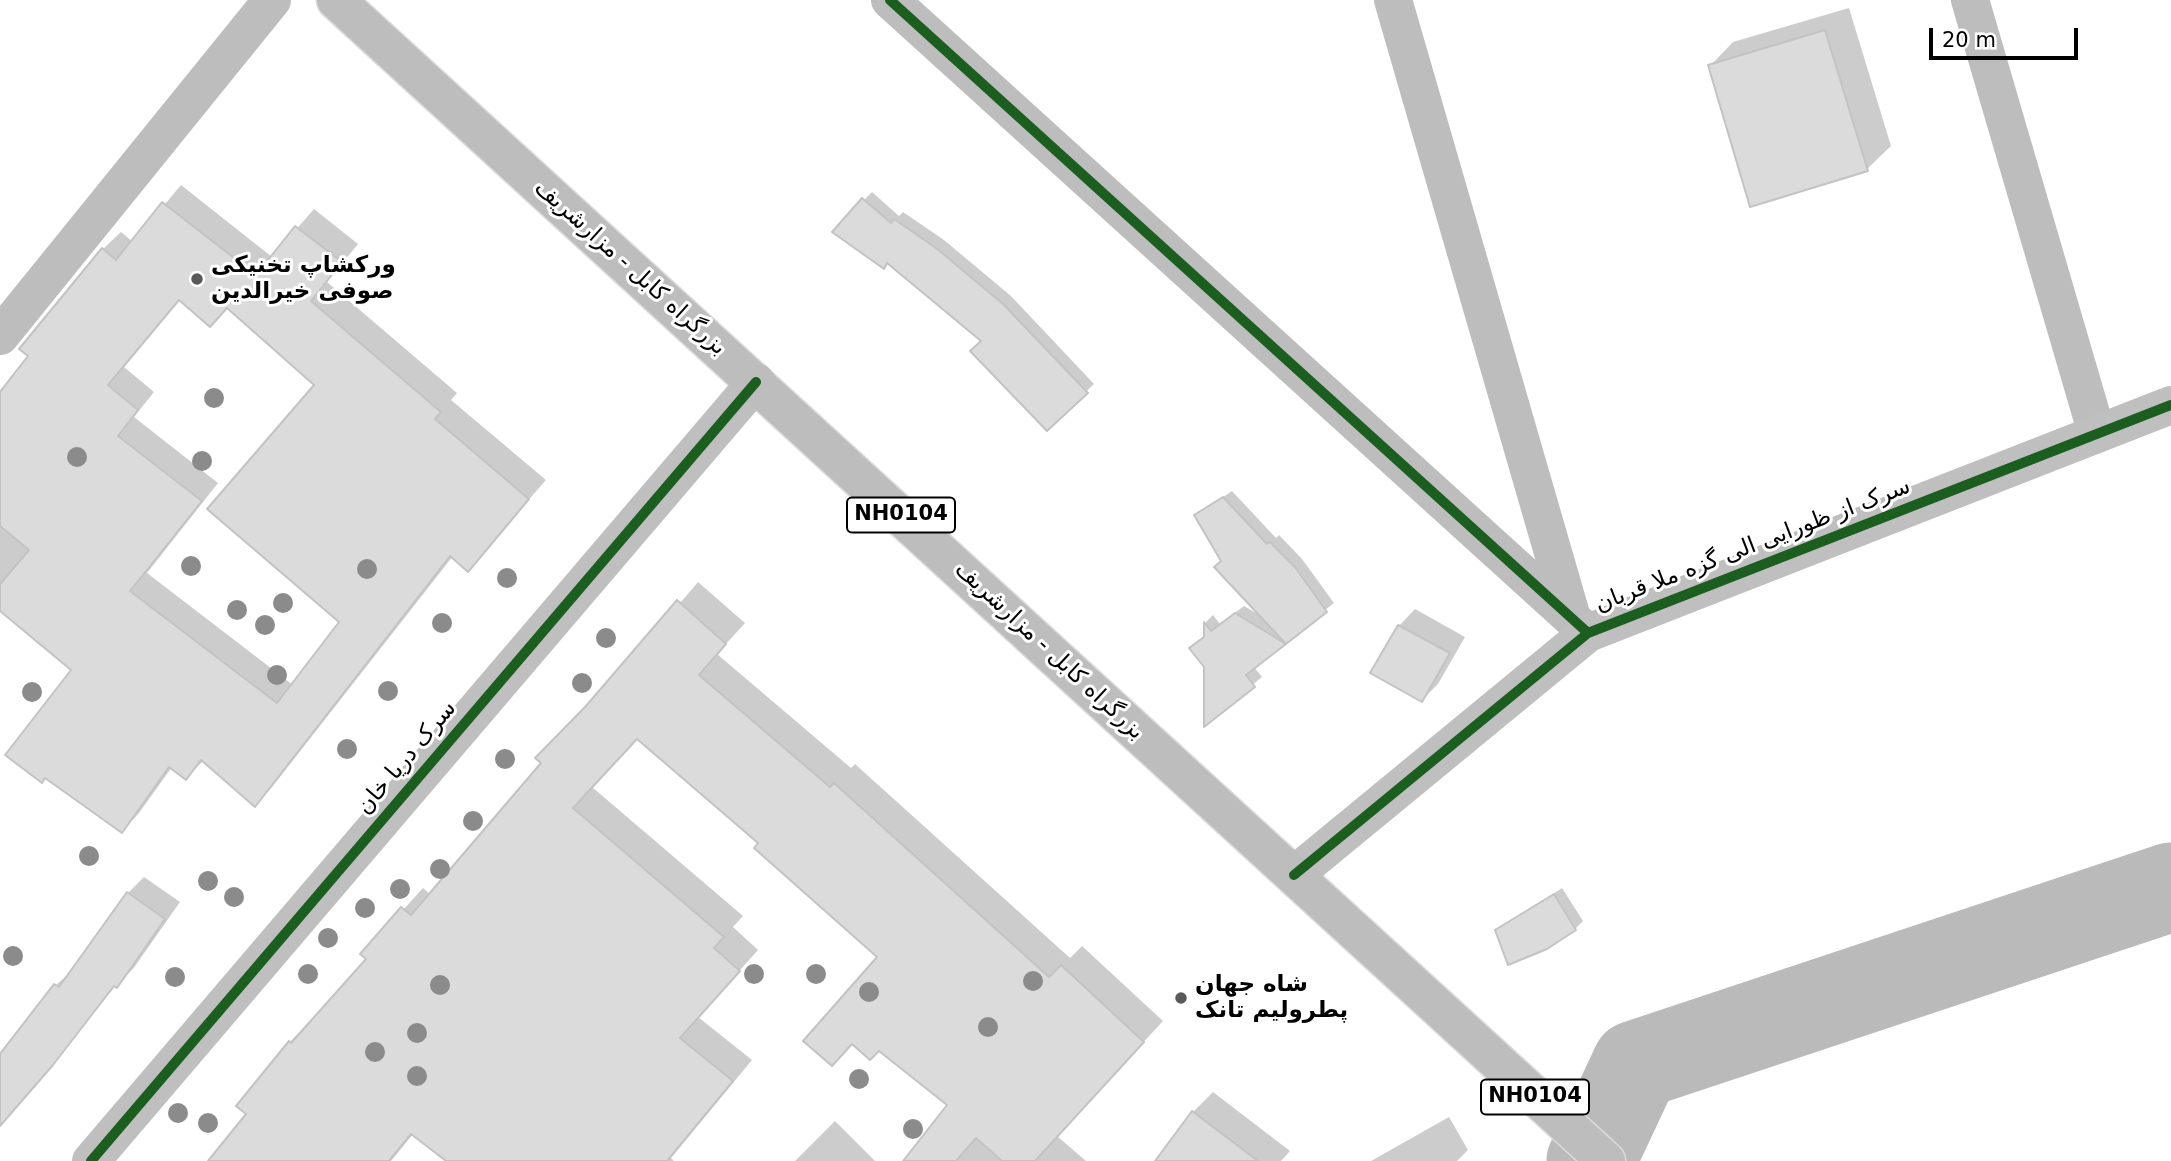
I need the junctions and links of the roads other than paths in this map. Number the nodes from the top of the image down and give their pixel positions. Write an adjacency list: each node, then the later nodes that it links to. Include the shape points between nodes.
1 (272, 0): 6 (main road)
2 (336, 0): 7 (main road, بزرگراه کابل - مزارشریف / NH0104)
3 (890, 0): 10 (main road)
4 (1393, 0): 10 (main road)
5 (1970, 0): 9 (main road)
6 (0, 336)
7 (756, 382): 11 (main road, بزرگراه کابل - مزارشریف / NH0104); 12 (street, سرک دریا خان)
8 (2171, 405): 9 (street, سرک از ظورایی الی گزه ملا قربان)
9 (2097, 434): 10 (street, سرک از ظورایی الی گزه ملا قربان)
10 (1580, 625): 11 (street, سرک از ظورایی الی گزه ملا قربان)
11 (1294, 875): 13 (main road, بزرگراه کابل - مزارشریف / NH0104)
12 (90, 1161)
13 (1606, 1161)

